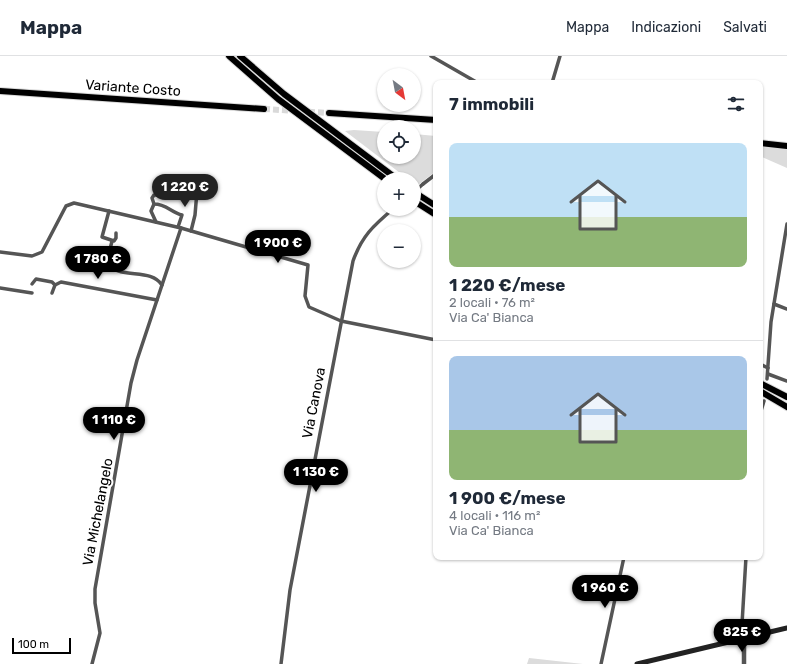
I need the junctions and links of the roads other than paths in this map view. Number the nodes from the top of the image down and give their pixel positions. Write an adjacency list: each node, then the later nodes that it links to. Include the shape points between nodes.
1 (229, 56): 14 (highway, via 278,99)
2 (240, 56): 13 (highway, via 290,98)
3 (431, 56): 5 (street)
4 (560, 56): 6 (street)
5 (473, 80)
6 (553, 80)
7 (0, 90): 8 (highway, Variante Costo)
8 (264, 109)
9 (329, 113): 10 (highway)
10 (433, 120)
11 (763, 144): 12 (highway)
12 (787, 146)
13 (388, 172)
14 (377, 173)
15 (433, 176): 17 (street, bridge)
16 (178, 186): 29 (street, via 194,188 197,192)
17 (421, 186)
18 (157, 195): 20 (street, via 152,198)
19 (421, 196): 21 (highway)
20 (154, 204): 26 (street, via 151,211); 28 (street, via 166,206 182,215)
21 (433, 204)
22 (421, 205): 24 (highway)
23 (109, 211): 26 (street); 31 (street, via 102,236); 32 (street, via 70,203 42,252 32,256)
24 (433, 213)
25 (385, 216): 42 (street, Via Canova, via 359,244)
26 (156, 222): 28 (street)
27 (787, 224): 40 (street)
28 (180, 228): 29 (street); 35 (street, Via Michelangelo)
29 (191, 231): 42 (street, via 308,265 308,305)
30 (116, 233): 31 (street, via 115,240)
31 (112, 241): 35 (street, via 109,266 120,273 149,276)
32 (0, 252)
33 (32, 284): 34 (street, via 36,279 52,282)
34 (54, 285): 38 (street); 39 (street, via 63,282)
35 (162, 285): 39 (street, Via Michelangelo)
36 (0, 288): 37 (street)
37 (32, 293)
38 (52, 293)
39 (157, 300): 60 (street, Via Michelangelo, via 131,383 95,589 100,632)
40 (774, 304): 41 (street); 45 (street)
41 (787, 309)
42 (341, 321): 43 (street); 61 (street, Via Canova, via 289,597)
43 (433, 339)
44 (763, 366): 45 (street)
45 (768, 368): 46 (street, via 768,377)
46 (787, 381)
47 (763, 385): 49 (highway)
48 (763, 394): 52 (highway)
49 (787, 397)
50 (764, 401): 51 (street)
51 (763, 404)
52 (787, 407)
53 (623, 560): 62 (street)
54 (746, 560): 56 (street, via 742,624)
55 (787, 628): 57 (main road)
56 (744, 632): 57 (main road); 58 (main road, via 738,634)
57 (749, 637): 59 (main road, via 748,643)
58 (737, 640): 59 (main road); 63 (main road)
59 (744, 644): 64 (street)
60 (92, 664)
61 (281, 664)
62 (601, 664)
63 (637, 664)
64 (744, 664)

